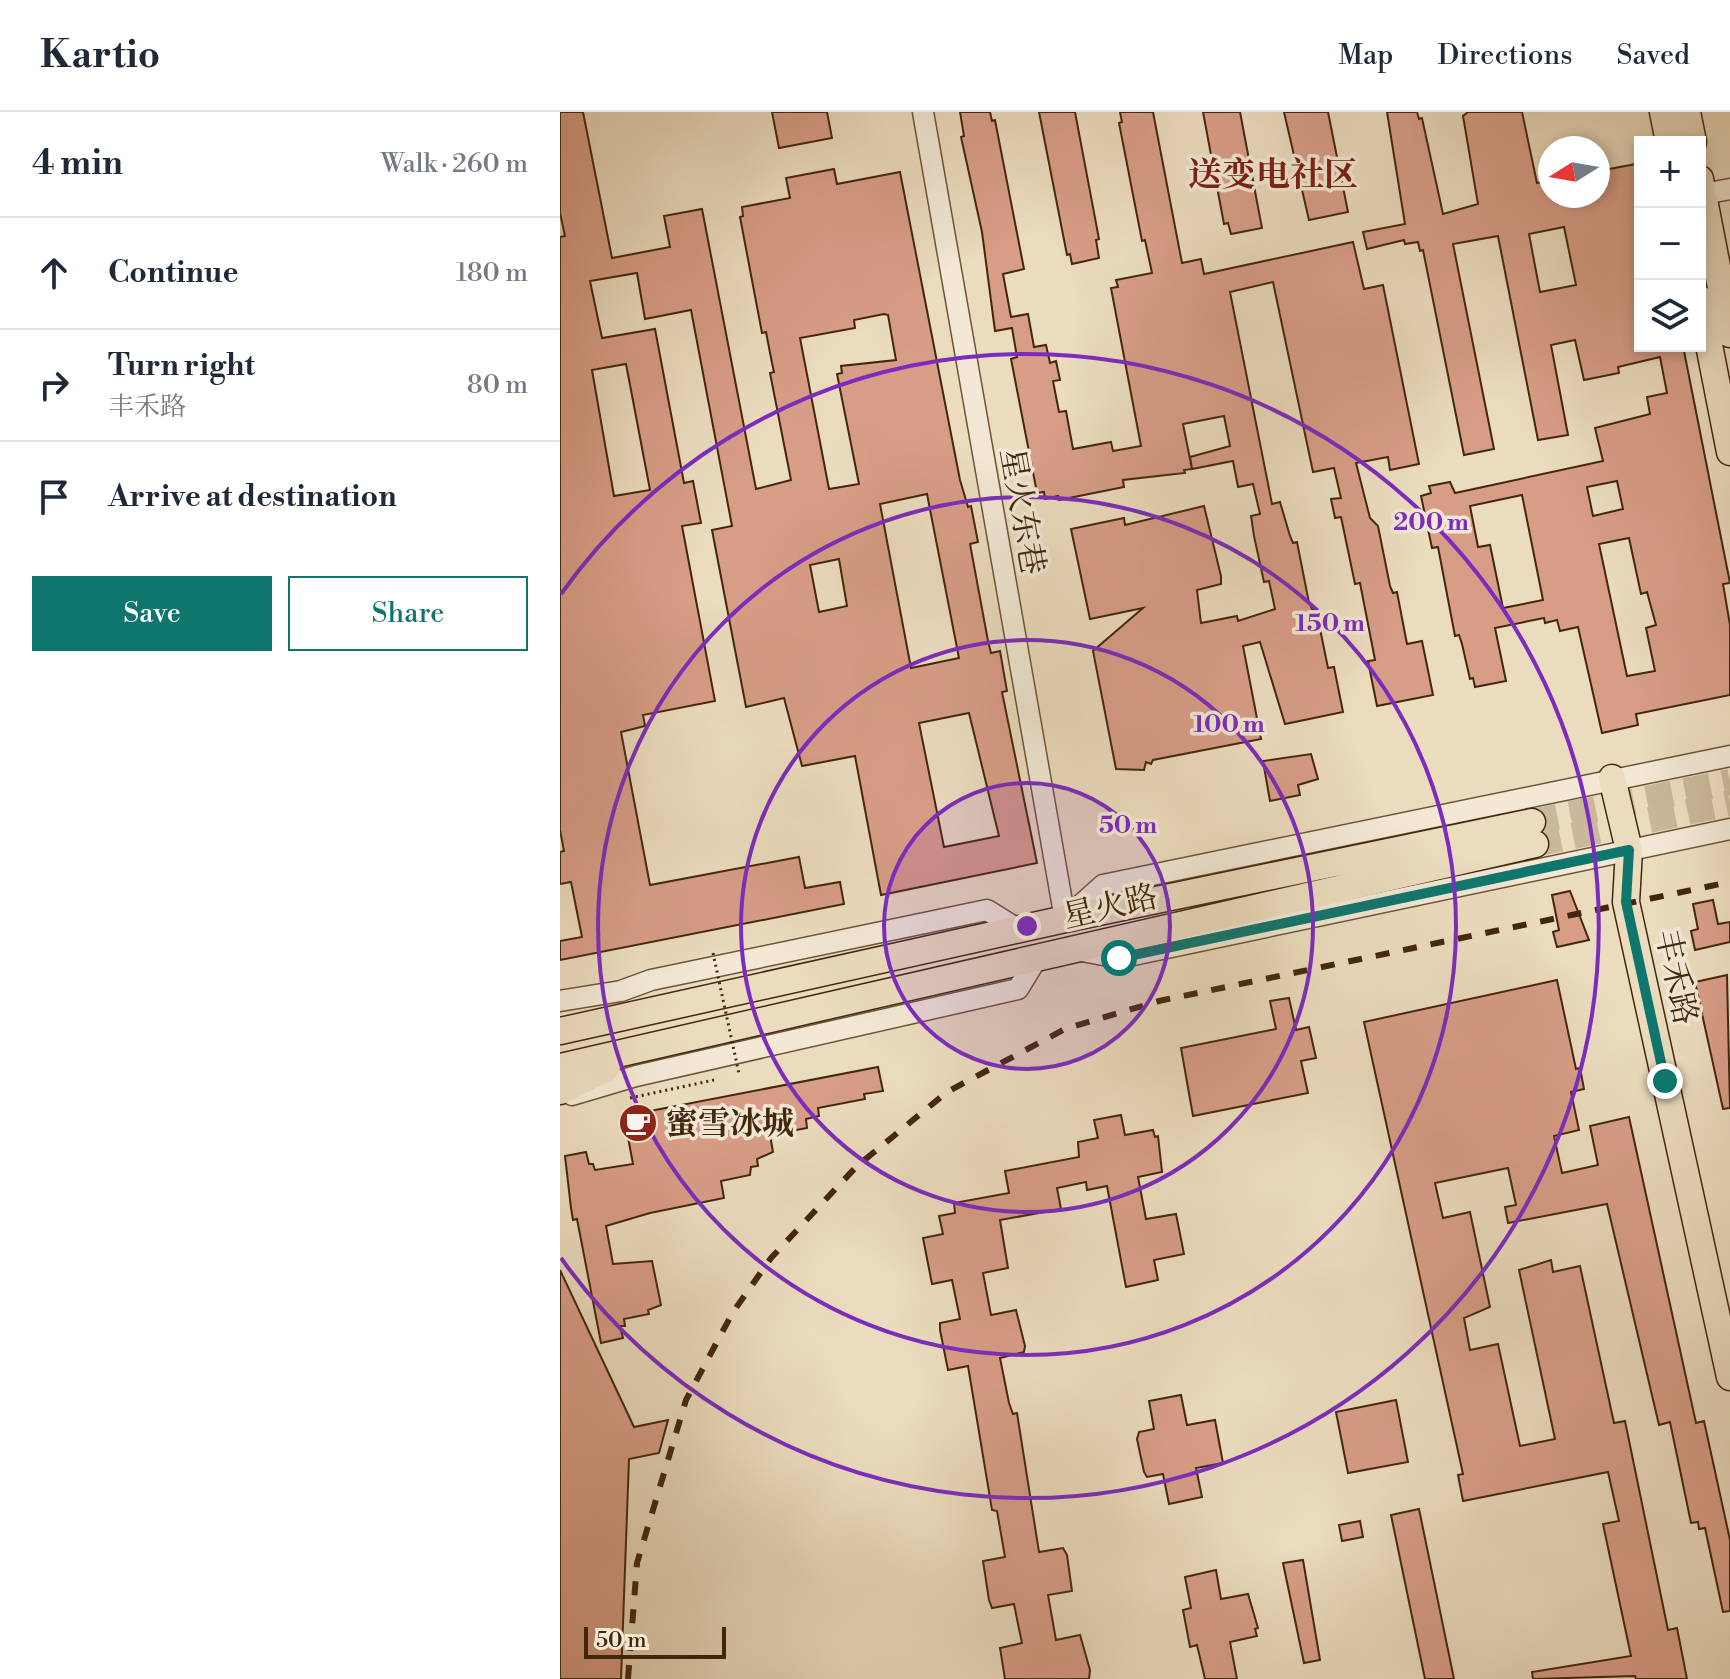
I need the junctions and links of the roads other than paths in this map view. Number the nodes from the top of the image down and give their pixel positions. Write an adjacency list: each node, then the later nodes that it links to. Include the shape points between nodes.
1 (923, 112): 16 (street, 星火东巷)
2 (1663, 112): 4 (main road)
3 (1687, 112): 5 (main road)
4 (1668, 136)
5 (1692, 136)
6 (1706, 187): 7 (street)
7 (1730, 189)
8 (1705, 208): 10 (main road)
9 (1706, 330): 11 (main road)
10 (1730, 334)
11 (1730, 452)
12 (1730, 756): 13 (street)
13 (1612, 778): 15 (main road, 丰禾路); 16 (street, via 1103,885)
14 (1730, 829): 15 (street)
15 (1629, 850): 18 (street, via 1119,958); 28 (main road, 丰禾路, via 1626,902)
16 (1065, 919): 17 (main road, 星火路); 18 (main road, 星火路, via 1533,833)
17 (1019, 930): 20 (street, via 987,910); 22 (main road, 星火路)
18 (1074, 950): 19 (main road, 星火路)
19 (1037, 958): 24 (main road, 星火路); 27 (street, via 1018,989)
20 (560, 1001)
21 (560, 1015): 22 (main road)
22 (640, 1016): 23 (main road, 星火路)
23 (560, 1031)
24 (643, 1050): 25 (main road, 星火路); 26 (main road)
25 (560, 1067)
26 (560, 1091)
27 (560, 1098)
28 (1730, 1377)

